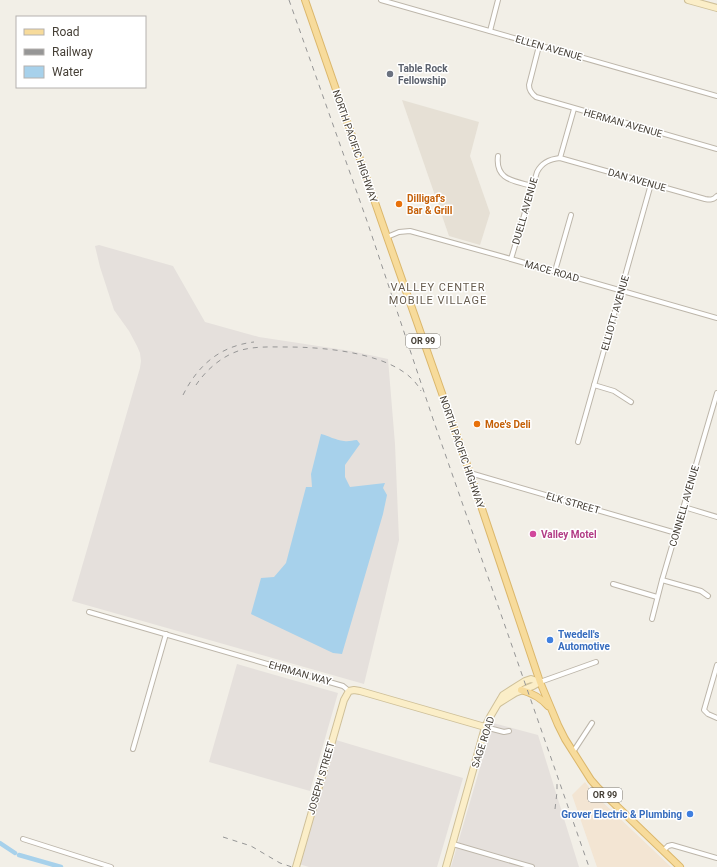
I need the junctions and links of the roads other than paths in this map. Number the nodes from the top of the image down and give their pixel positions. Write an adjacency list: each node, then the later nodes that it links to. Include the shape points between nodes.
1 (305, 0): 17 (main road, NORTH PACIFIC HIGHWAY / OR 99)
2 (381, 0): 6 (street, ELLEN AVENUE)
3 (498, 0): 6 (street)
4 (688, 0): 5 (street)
5 (717, 8)
6 (490, 31): 7 (street, ELLEN AVENUE)
7 (539, 46): 8 (street, ELLEN AVENUE); 9 (street, HERMAN AVENUE, via 529,80 531,93 536,97)
8 (717, 96)
9 (574, 109): 10 (street, HERMAN AVENUE); 12 (street)
10 (717, 149)
11 (498, 156): 14 (street, via 498,168 505,177)
12 (560, 158): 13 (street, DAN AVENUE); 14 (street, DUELL AVENUE, via 543,164)
13 (652, 184): 15 (street, DAN AVENUE, via 704,199); 20 (street, ELLIOTT AVENUE)
14 (532, 186): 18 (street, DUELL AVENUE)
15 (716, 198)
16 (572, 215): 19 (street)
17 (387, 237): 18 (street, MACE ROAD, via 410,231); 27 (main road, NORTH PACIFIC HIGHWAY / OR 99)
18 (511, 259): 19 (street, MACE ROAD)
19 (555, 271): 20 (street, MACE ROAD)
20 (621, 291): 21 (street, MACE ROAD); 22 (street, ELLIOTT AVENUE)
21 (717, 318)
22 (594, 385): 24 (street, via 614,391); 26 (street, ELLIOTT AVENUE)
23 (717, 393): 25 (street, CONNELL AVENUE)
24 (631, 402)
25 (716, 403): 28 (street, CONNELL AVENUE)
26 (578, 442)
27 (470, 473): 30 (street, ELK STREET); 40 (main road, NORTH PACIFIC HIGHWAY / OR 99)
28 (684, 507): 29 (street); 30 (street, CONNELL AVENUE)
29 (717, 517)
30 (676, 533): 31 (street, CONNELL AVENUE)
31 (662, 580): 33 (street, via 701,591); 34 (street, CONNELL AVENUE)
32 (612, 584): 34 (street)
33 (708, 596)
34 (657, 597): 36 (street, CONNELL AVENUE)
35 (89, 612): 37 (street, EHRMAN WAY)
36 (652, 619)
37 (166, 634): 42 (street, EHRMAN WAY, via 343,686); 49 (street)
38 (596, 662): 40 (street, SAGE ROAD)
39 (717, 666): 45 (street, via 704,708 710,716)
40 (540, 682): 41 (street); 43 (street, SAGE ROAD, via 531,679 525,681 503,695); 44 (main road, NORTH PACIFIC HIGHWAY / OR 99)
41 (521, 690): 43 (street); 44 (main road, via 534,694)
42 (349, 691): 47 (street, EHRMAN WAY, via 360,691); 56 (street, JOSEPH STREET, via 344,700)
43 (497, 704): 47 (street, SAGE ROAD)
44 (551, 709): 50 (main road, NORTH PACIFIC HIGHWAY / OR 99)
45 (717, 718)
46 (592, 723): 50 (street)
47 (485, 727): 48 (street, EHRMAN WAY); 52 (street, SAGE ROAD)
48 (509, 732)
49 (133, 749)
50 (572, 752): 53 (main road, NORTH PACIFIC HIGHWAY / OR 99, via 598,788)
51 (23, 839): 55 (street)
52 (453, 844): 57 (street, SAGE ROAD); 58 (street)
53 (663, 851): 54 (street, via 672,845); 59 (main road, NORTH PACIFIC HIGHWAY / OR 99)
54 (717, 858)
55 (111, 867)
56 (296, 867)
57 (446, 867)
58 (532, 867)
59 (680, 867)

